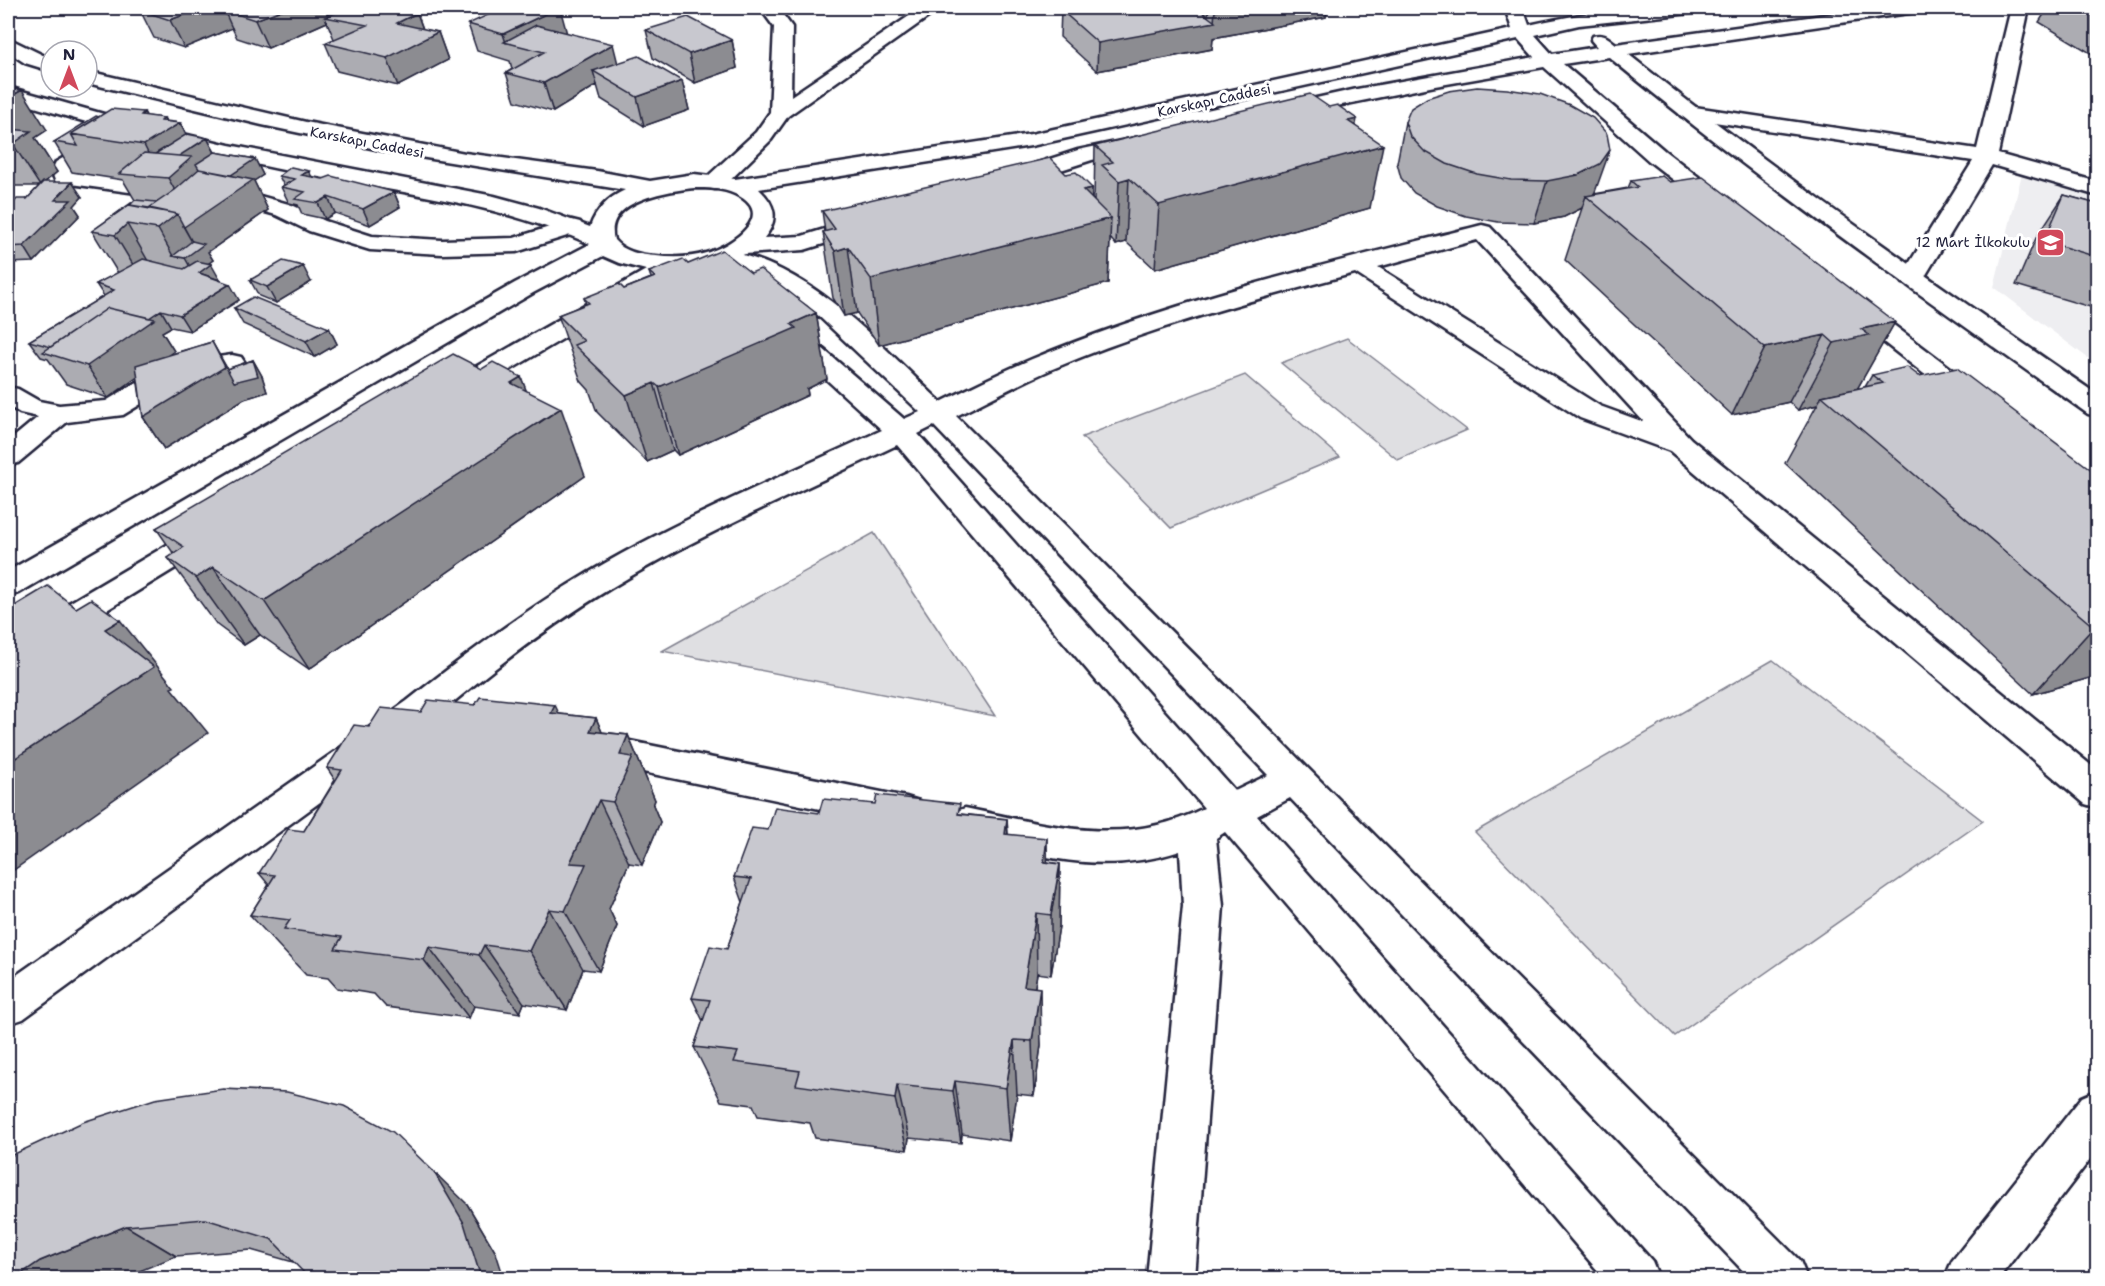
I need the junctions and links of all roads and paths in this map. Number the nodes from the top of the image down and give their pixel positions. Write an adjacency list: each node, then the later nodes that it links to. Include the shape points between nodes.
1 (769, 8): 15 (main road, via 783,27)
2 (932, 8): 15 (main road)
3 (1514, 8): 8 (main road)
4 (1691, 8): 7 (main road, Karskapı Caddesi)
5 (1909, 8): 10 (main road)
6 (2020, 8): 20 (main road)
7 (1571, 14): 8 (main road, Karskapı Caddesi); 10 (main road)
8 (1523, 33): 11 (main road); 22 (main road, Karskapı Caddesi, via 1031,140)
9 (8, 44): 12 (main road)
10 (1610, 49): 11 (main road); 16 (main road)
11 (1546, 59): 17 (main road); 26 (main road, via 1657,156)
12 (39, 62)
13 (99, 80): 23 (main road, Karskapı Caddesi, via 267,122 384,146)
14 (8, 93): 18 (main road)
15 (780, 112): 22 (main road)
16 (1688, 112): 20 (main road); 31 (main road)
17 (1261, 116)
18 (128, 127): 27 (main road, via 304,168 485,202); 27 (main road, via 64,167 64,177 246,199 370,243 442,247 516,245)
19 (1156, 140): 21 (main road, via 1086,155)
20 (1986, 157): 24 (main road); 31 (main road)
21 (996, 183)
22 (725, 184): 23 (main road, Karskapı Caddesi, via 683,182); 29 (main road, via 750,193 761,202 765,213 763,225 754,236)
23 (650, 188): 28 (main road, via 610,212 600,230)
24 (2097, 189)
25 (883, 218): 29 (main road, via 804,243)
26 (1742, 221)
27 (572, 227): 28 (main road)
28 (605, 243): 29 (main road, via 628,259 649,264); 44 (main road)
29 (707, 257): 35 (main road); 39 (main road, via 760,267 816,300); 40 (main road, via 755,306)
30 (1359, 265): 39 (main road, via 1099,340); 41 (main road, via 1590,412); 41 (main road, via 1482,232)
31 (1912, 278): 36 (main road)
32 (1837, 294): 37 (main road)
33 (232, 363): 38 (main road, via 194,368 154,384 113,409)
34 (8, 395): 38 (main road, via 30,407)
35 (437, 400)
36 (2097, 408)
37 (1990, 411)
38 (59, 414): 42 (main road)
39 (938, 414): 40 (main road); 49 (main road)
40 (901, 432): 46 (main road, via 662,546 600,580 503,645); 51 (main road)
41 (1681, 445): 50 (main road)
42 (8, 456)
43 (233, 519): 45 (main road)
44 (8, 585)
45 (8, 654)
46 (419, 711): 47 (main road); 52 (main road)
47 (454, 719)
48 (560, 741): 51 (main road, via 1077,847 1156,842)
49 (1294, 778): 51 (main road); 56 (main road)
50 (2097, 793)
51 (1214, 822): 54 (main road, via 1203,906); 55 (main road)
52 (8, 1005)
53 (2097, 1112): 57 (main road)
54 (1172, 1278)
55 (1635, 1278)
56 (1783, 1278)
57 (1969, 1278)

